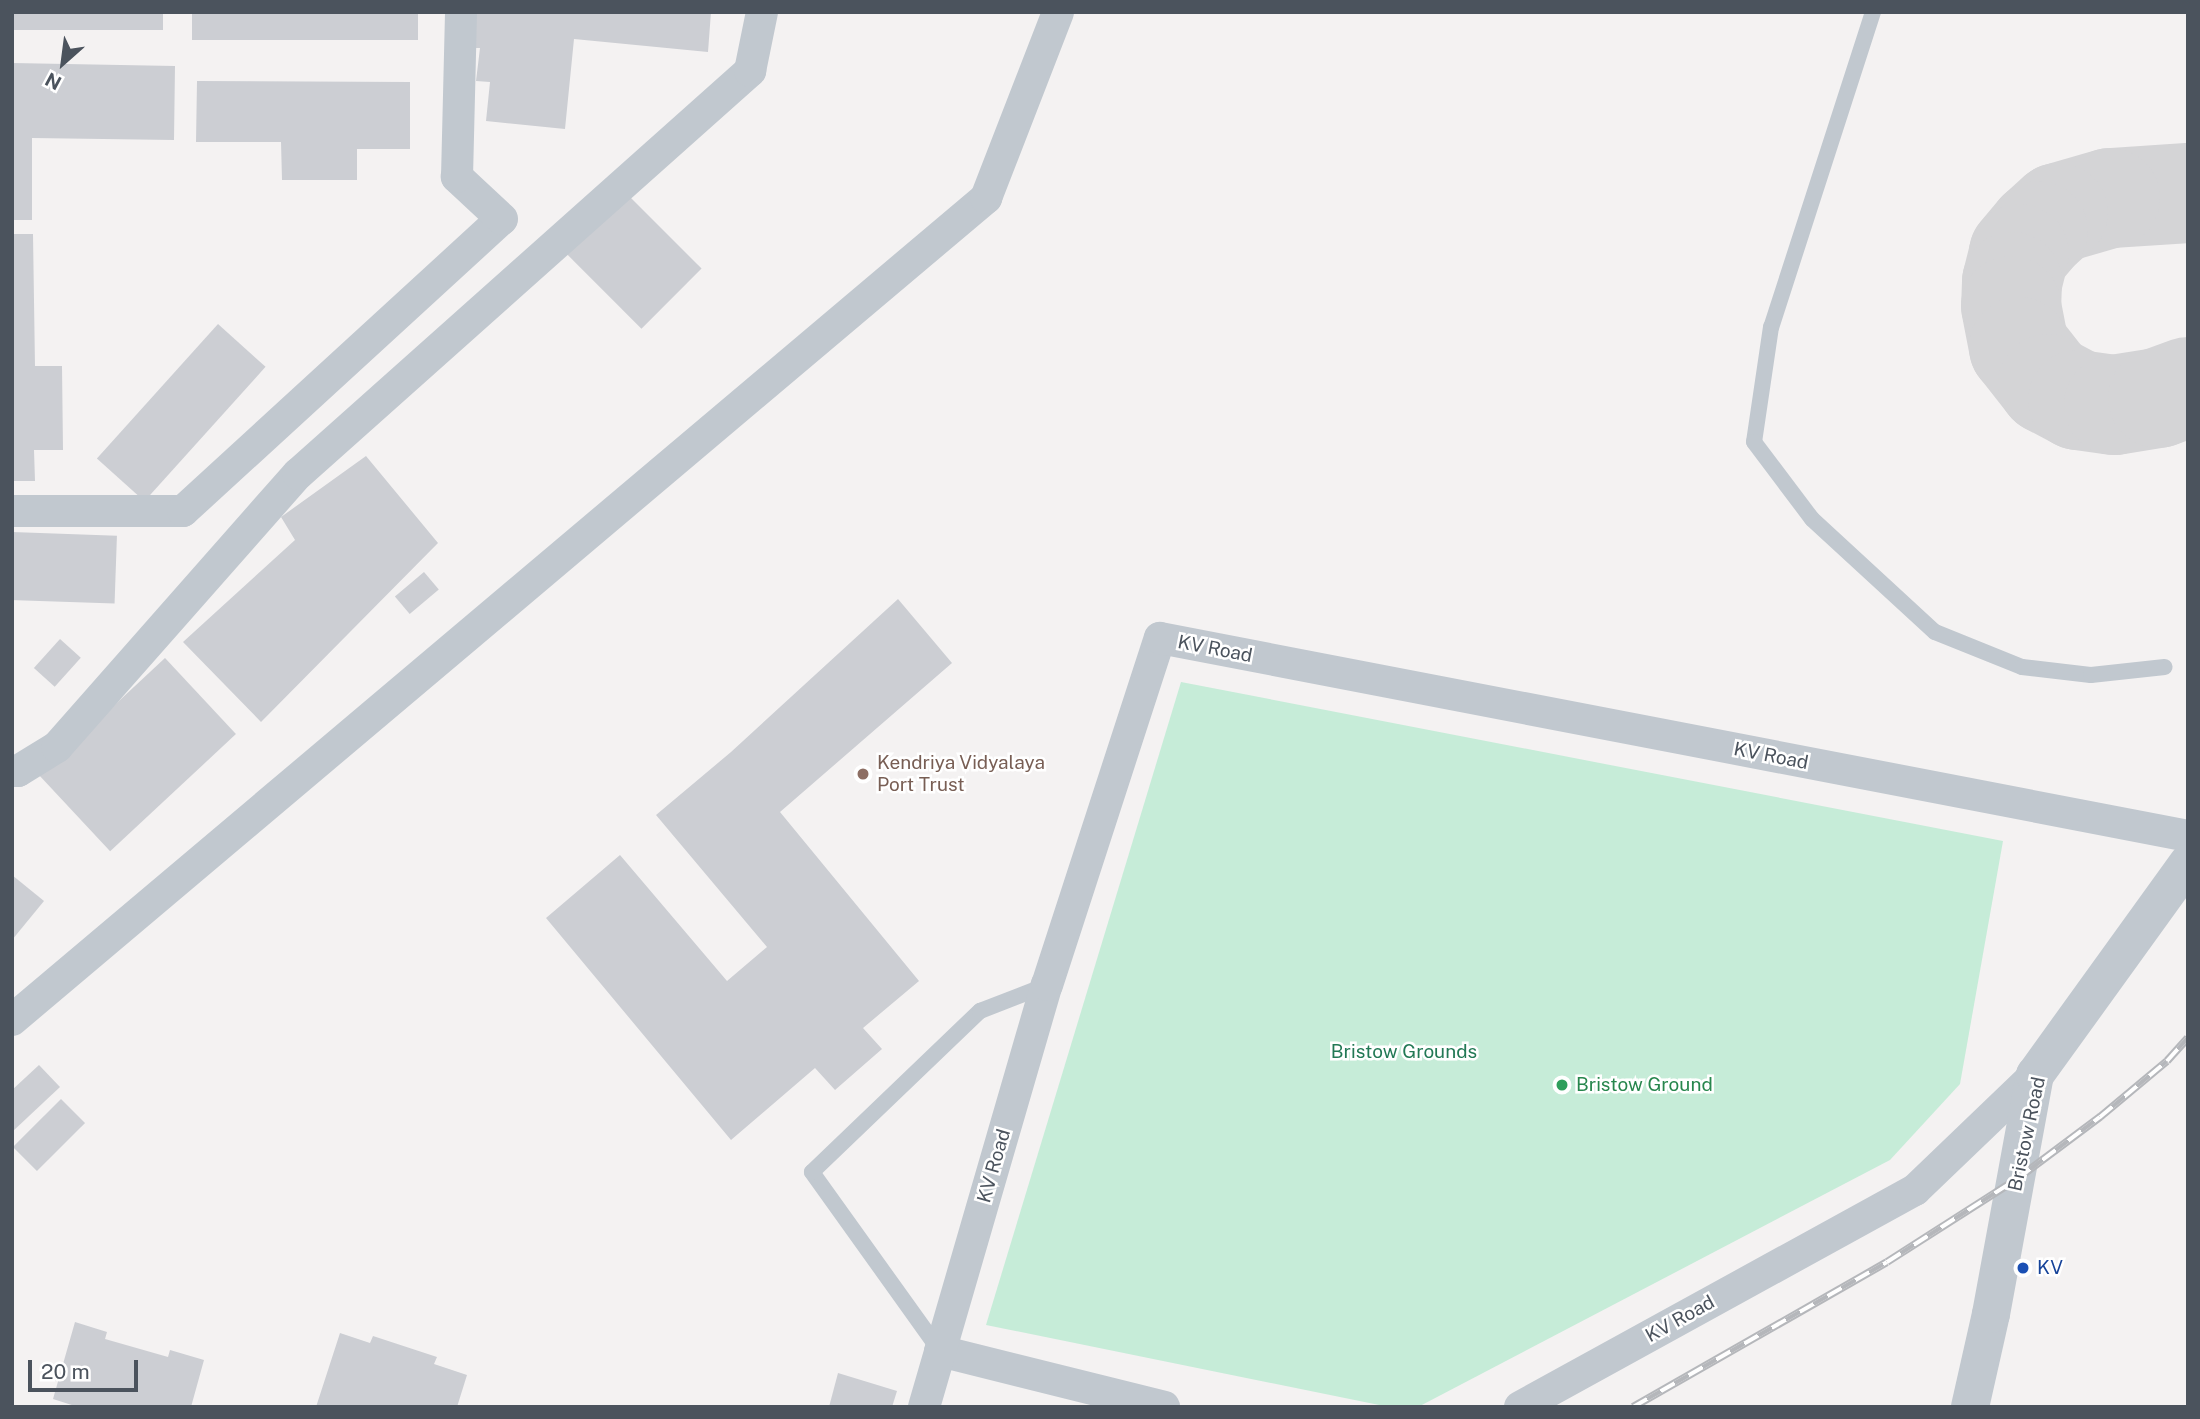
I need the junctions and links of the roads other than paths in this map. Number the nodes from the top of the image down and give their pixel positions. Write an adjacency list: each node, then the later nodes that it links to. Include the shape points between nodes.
1 (461, 12): 5 (street, via 457,177 502,219 183,511)
2 (762, 12): 7 (street, via 750,71 298,474 57,747)
3 (1058, 12): 11 (street, via 986,198)
4 (1873, 12): 6 (lane, via 1771,327 1754,442 1812,519 1935,632 2022,667 2091,676)
5 (12, 511)
6 (2165, 667)
7 (12, 771)
8 (2188, 836): 10 (street, KV Road, via 1160,638)
9 (2188, 863): 12 (street, Bristow Road)
10 (1047, 985): 13 (street, KV Road); 13 (lane, via 980,1011 812,1172)
11 (18, 1005)
12 (2035, 1075): 16 (street, KV Road, via 1915,1190); 17 (street, Bristow Road)
13 (940, 1351): 14 (street, KV Road); 15 (street)
14 (924, 1407)
15 (1164, 1407)
16 (1520, 1407)
17 (1970, 1407)

